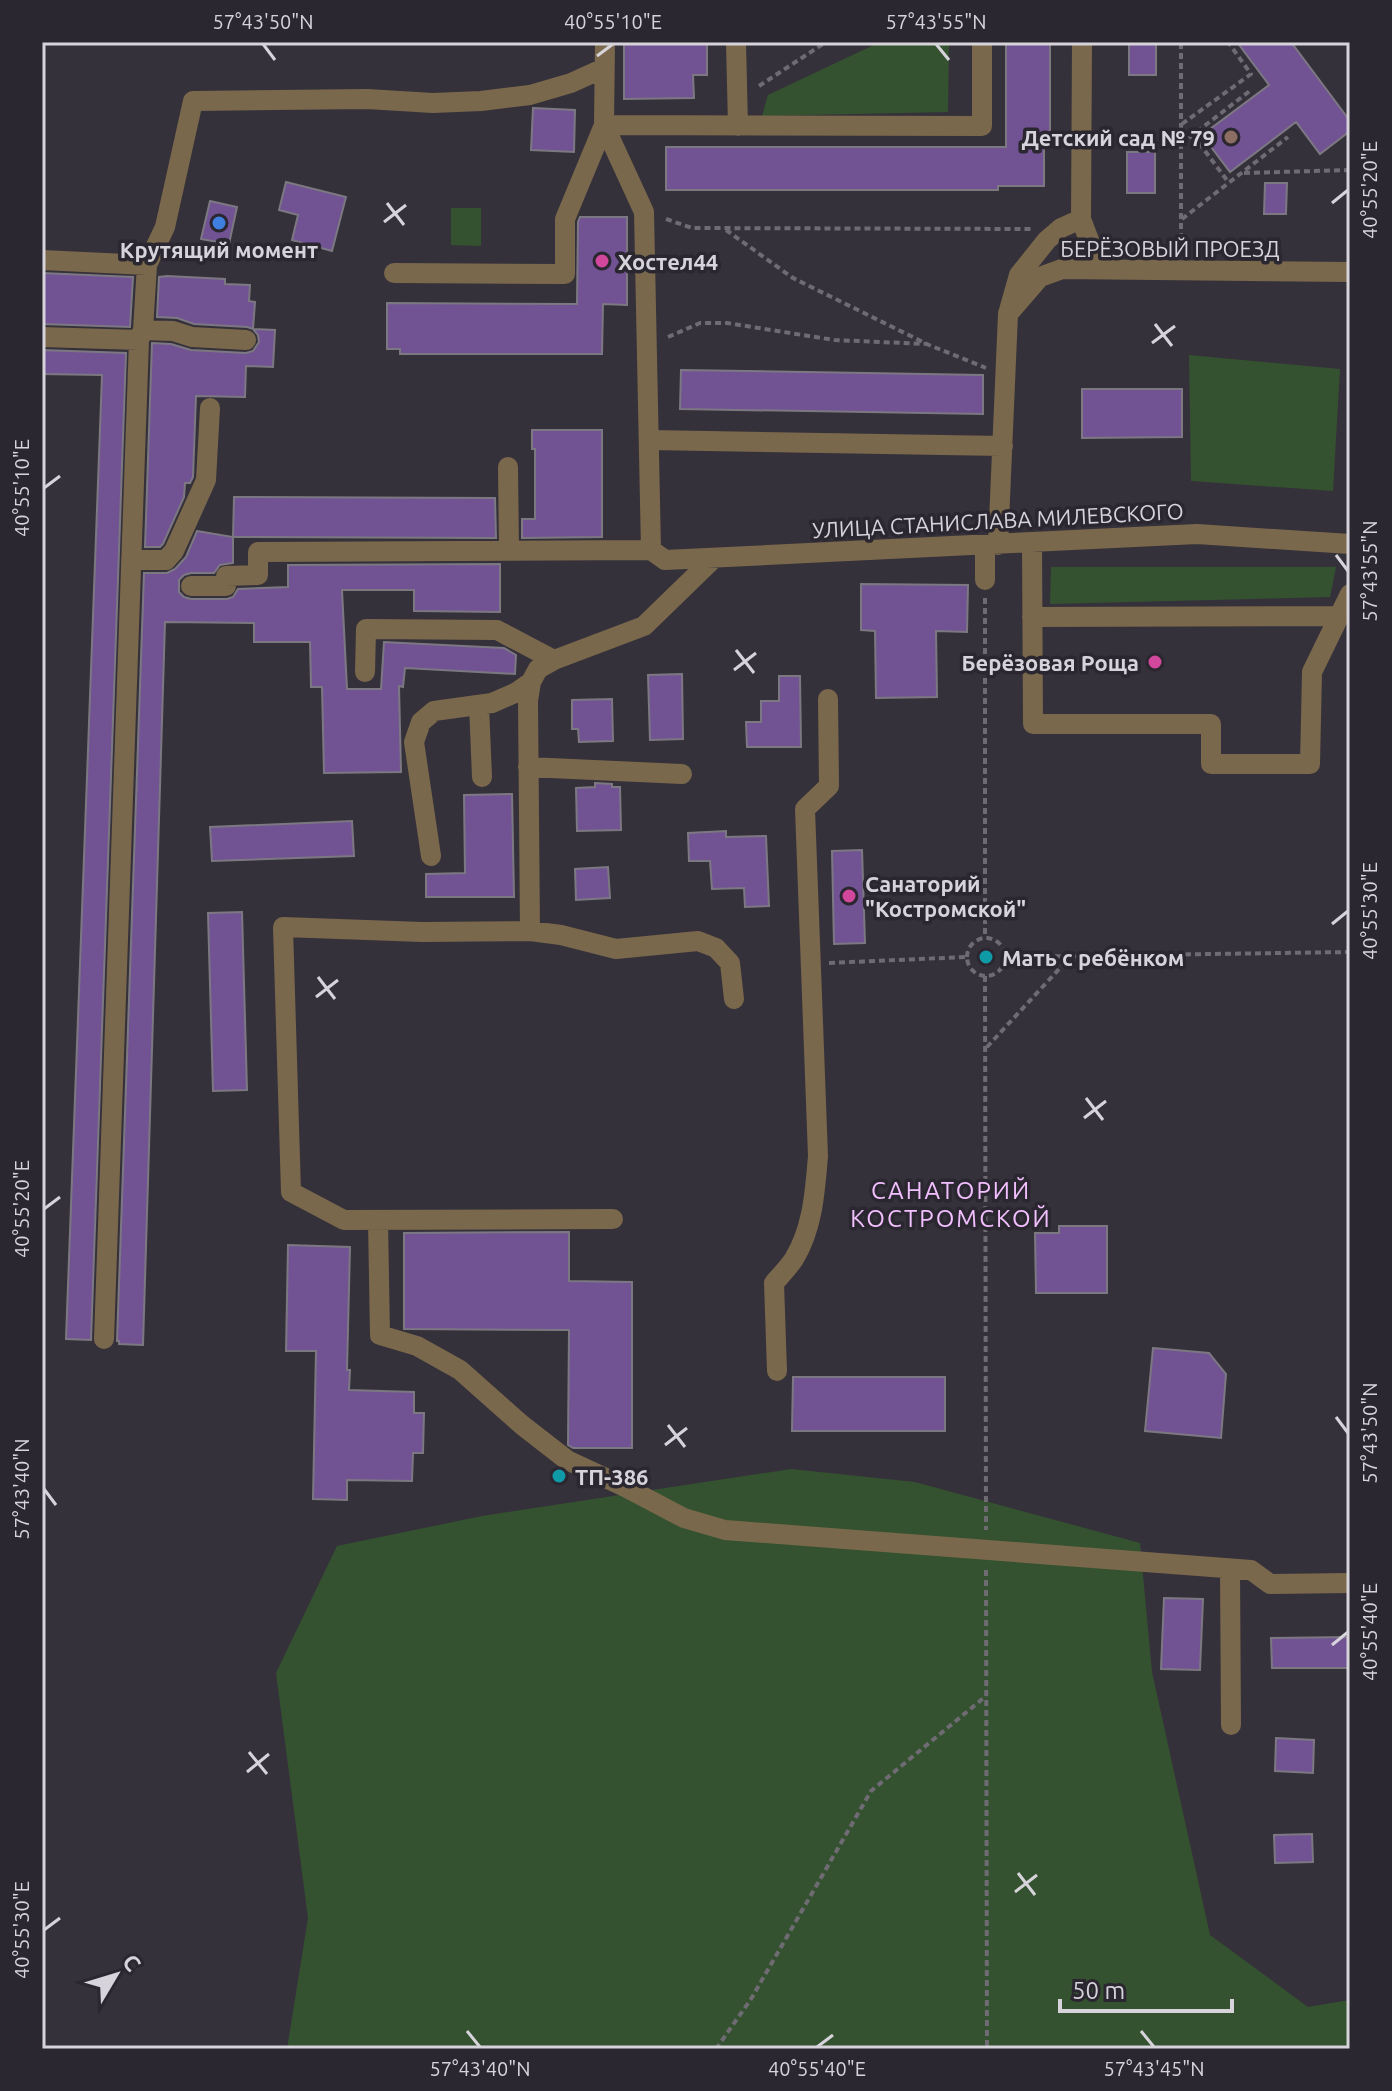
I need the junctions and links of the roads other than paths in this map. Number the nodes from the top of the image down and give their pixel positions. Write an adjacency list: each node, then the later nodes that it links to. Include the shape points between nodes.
1 (605, 42): 5 (street)
2 (736, 42): 7 (street)
3 (982, 42): 7 (street, via 982,126)
4 (1082, 42): 8 (street)
5 (604, 68): 6 (street); 10 (street, via 530,95 481,101 193,101 165,227)
6 (604, 125): 7 (street); 13 (street, via 565,219 565,274); 19 (street, via 644,212)
7 (738, 126)
8 (1081, 219): 11 (street); 14 (street, via 1047,240 1019,275)
9 (42, 260): 10 (street)
10 (147, 265): 15 (street)
11 (1100, 269): 12 (street, БЕРЁЗОВЫЙ ПРОЕЗД); 14 (street, БЕРЁЗОВЫЙ ПРОЕЗД, via 1062,269 1040,277)
12 (1350, 272)
13 (394, 273)
14 (1008, 314): 20 (street)
15 (141, 335): 16 (street); 17 (street, via 173,331); 28 (street)
16 (42, 337)
17 (246, 340)
18 (210, 408): 28 (street, via 206,480 174,551 166,560)
19 (649, 440): 20 (street); 26 (street)
20 (1003, 446): 24 (street)
21 (508, 467): 25 (street)
22 (1032, 543): 23 (street, УЛИЦА СТАНИСЛАВА МИЛЕВСКОГО, via 1197,534); 24 (street, УЛИЦА СТАНИСЛАВА МИЛЕВСКОГО); 33 (street)
23 (1350, 544)
24 (992, 545): 27 (street, УЛИЦА СТАНИСЛАВА МИЛЕВСКОГО); 29 (street)
25 (509, 550): 26 (street, УЛИЦА СТАНИСЛАВА МИЛЕВСКОГО); 30 (street, УЛИЦА СТАНИСЛАВА МИЛЕВСКОГО, via 258,552 258,575 226,576 226,586)
26 (651, 550): 27 (street, УЛИЦА СТАНИСЛАВА МИЛЕВСКОГО, via 665,560)
27 (714, 558): 34 (street, via 644,626)
28 (131, 560): 47 (street)
29 (985, 580)
30 (191, 586)
31 (1350, 594): 32 (street)
32 (1339, 616): 33 (street); 33 (street, via 1312,672 1310,764 1211,764 1211,724 1033,724)
33 (1032, 617)
34 (554, 660): 35 (street, via 497,630 366,629); 36 (street, via 538,669)
35 (365, 672)
36 (531, 682): 38 (street); 39 (street)
37 (828, 699): 48 (street, via 829,786 805,809 818,1156 806,1234 774,1283)
38 (479, 705): 41 (street); 42 (street, via 434,711 421,722 414,742)
39 (528, 767): 40 (street); 43 (street)
40 (682, 774)
41 (482, 777)
42 (431, 856)
43 (530, 931): 44 (street, via 616,949 698,941 716,948 730,963); 46 (street, via 283,927 291,1192 344,1220)
44 (734, 999)
45 (613, 1219): 46 (street)
46 (378, 1220): 49 (street, via 380,1335 417,1346 460,1370 567,1460 684,1518 725,1530)
47 (104, 1339)
48 (777, 1371)
49 (1230, 1569): 50 (street, via 1251,1570 1270,1584); 51 (street)
50 (1350, 1583)
51 (1231, 1725)

